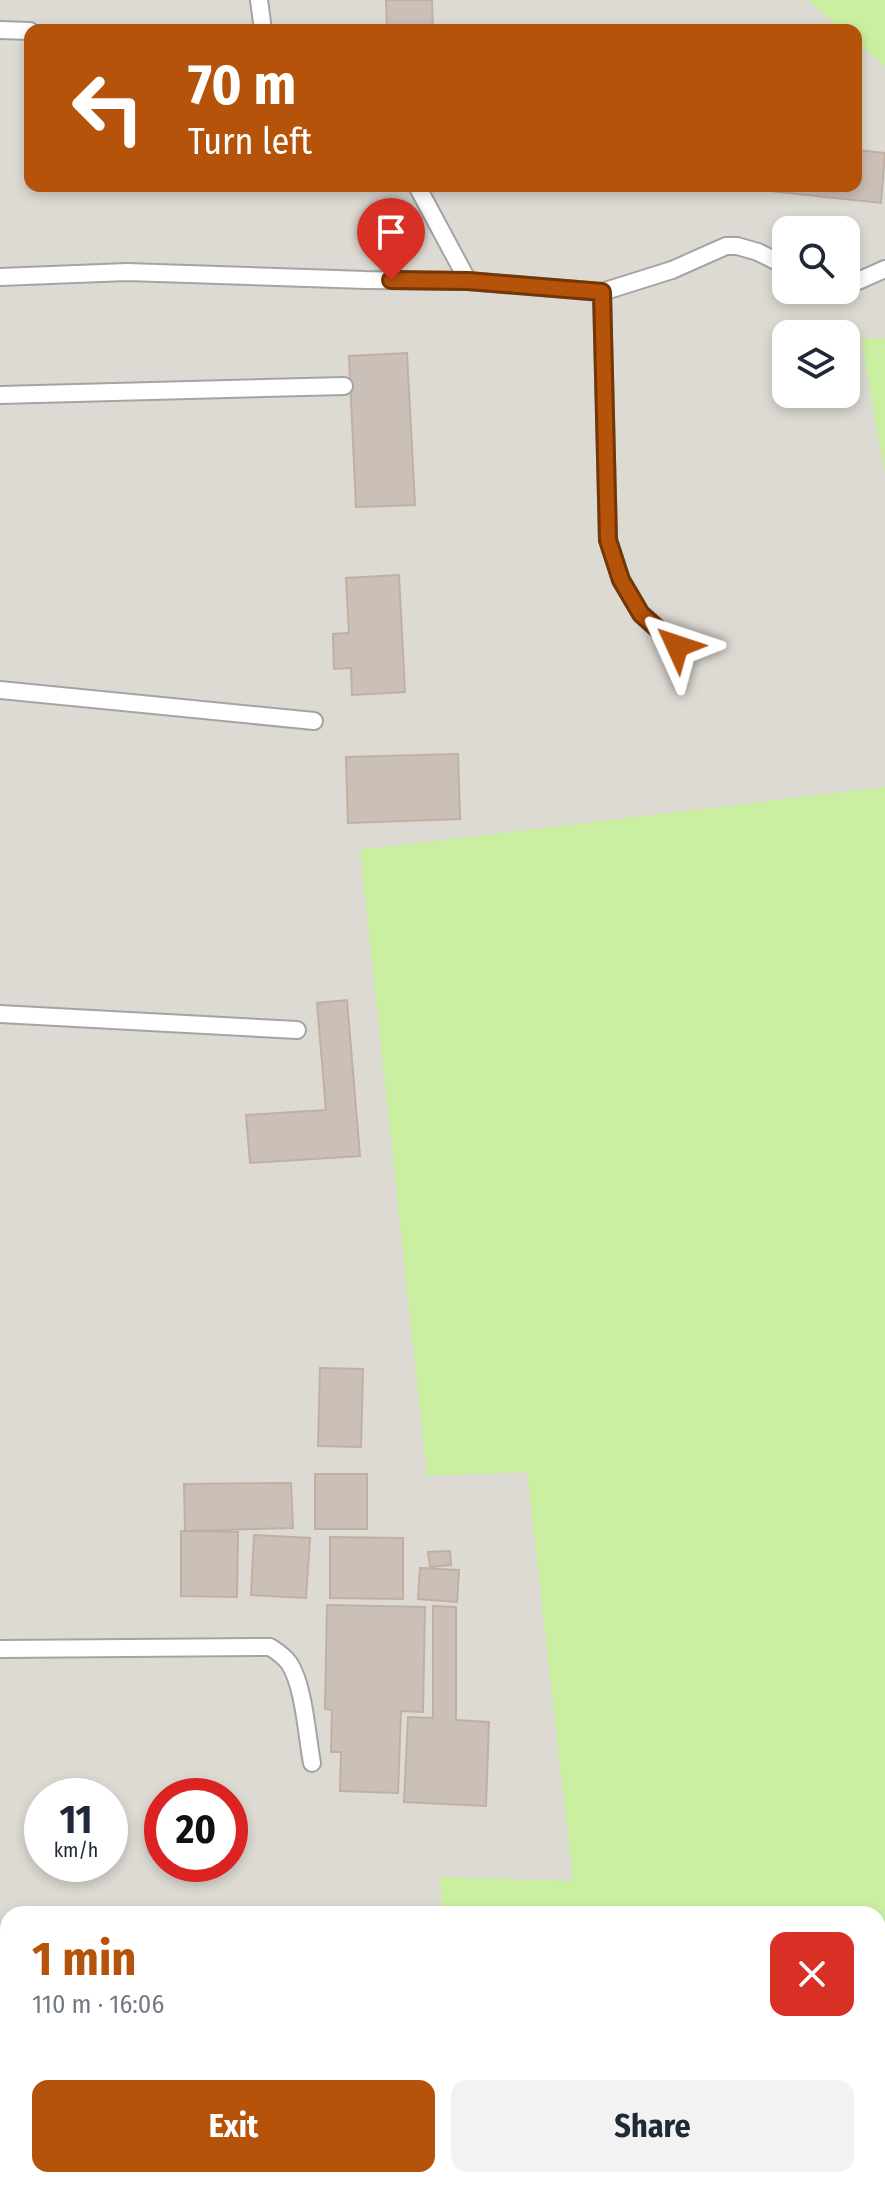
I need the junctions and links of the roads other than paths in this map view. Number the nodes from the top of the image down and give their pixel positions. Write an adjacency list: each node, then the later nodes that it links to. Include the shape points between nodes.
1 (259, 0): 2 (lane)
2 (262, 24)
3 (0, 30): 4 (lane)
4 (24, 31)
5 (420, 192): 10 (lane)
6 (772, 259): 11 (lane, via 726,246)
7 (885, 269): 9 (lane)
8 (0, 277): 10 (lane, via 127,272)
9 (860, 280)
10 (468, 281): 11 (lane)
11 (602, 292): 14 (lane, via 608,540 621,580 641,614)
12 (344, 386): 13 (lane)
13 (0, 395)
14 (677, 646)
15 (0, 690): 16 (lane)
16 (314, 721)
17 (0, 1014): 18 (lane)
18 (297, 1030)
19 (0, 1649): 20 (lane, via 270,1647 290,1665 298,1684)
20 (312, 1763)

